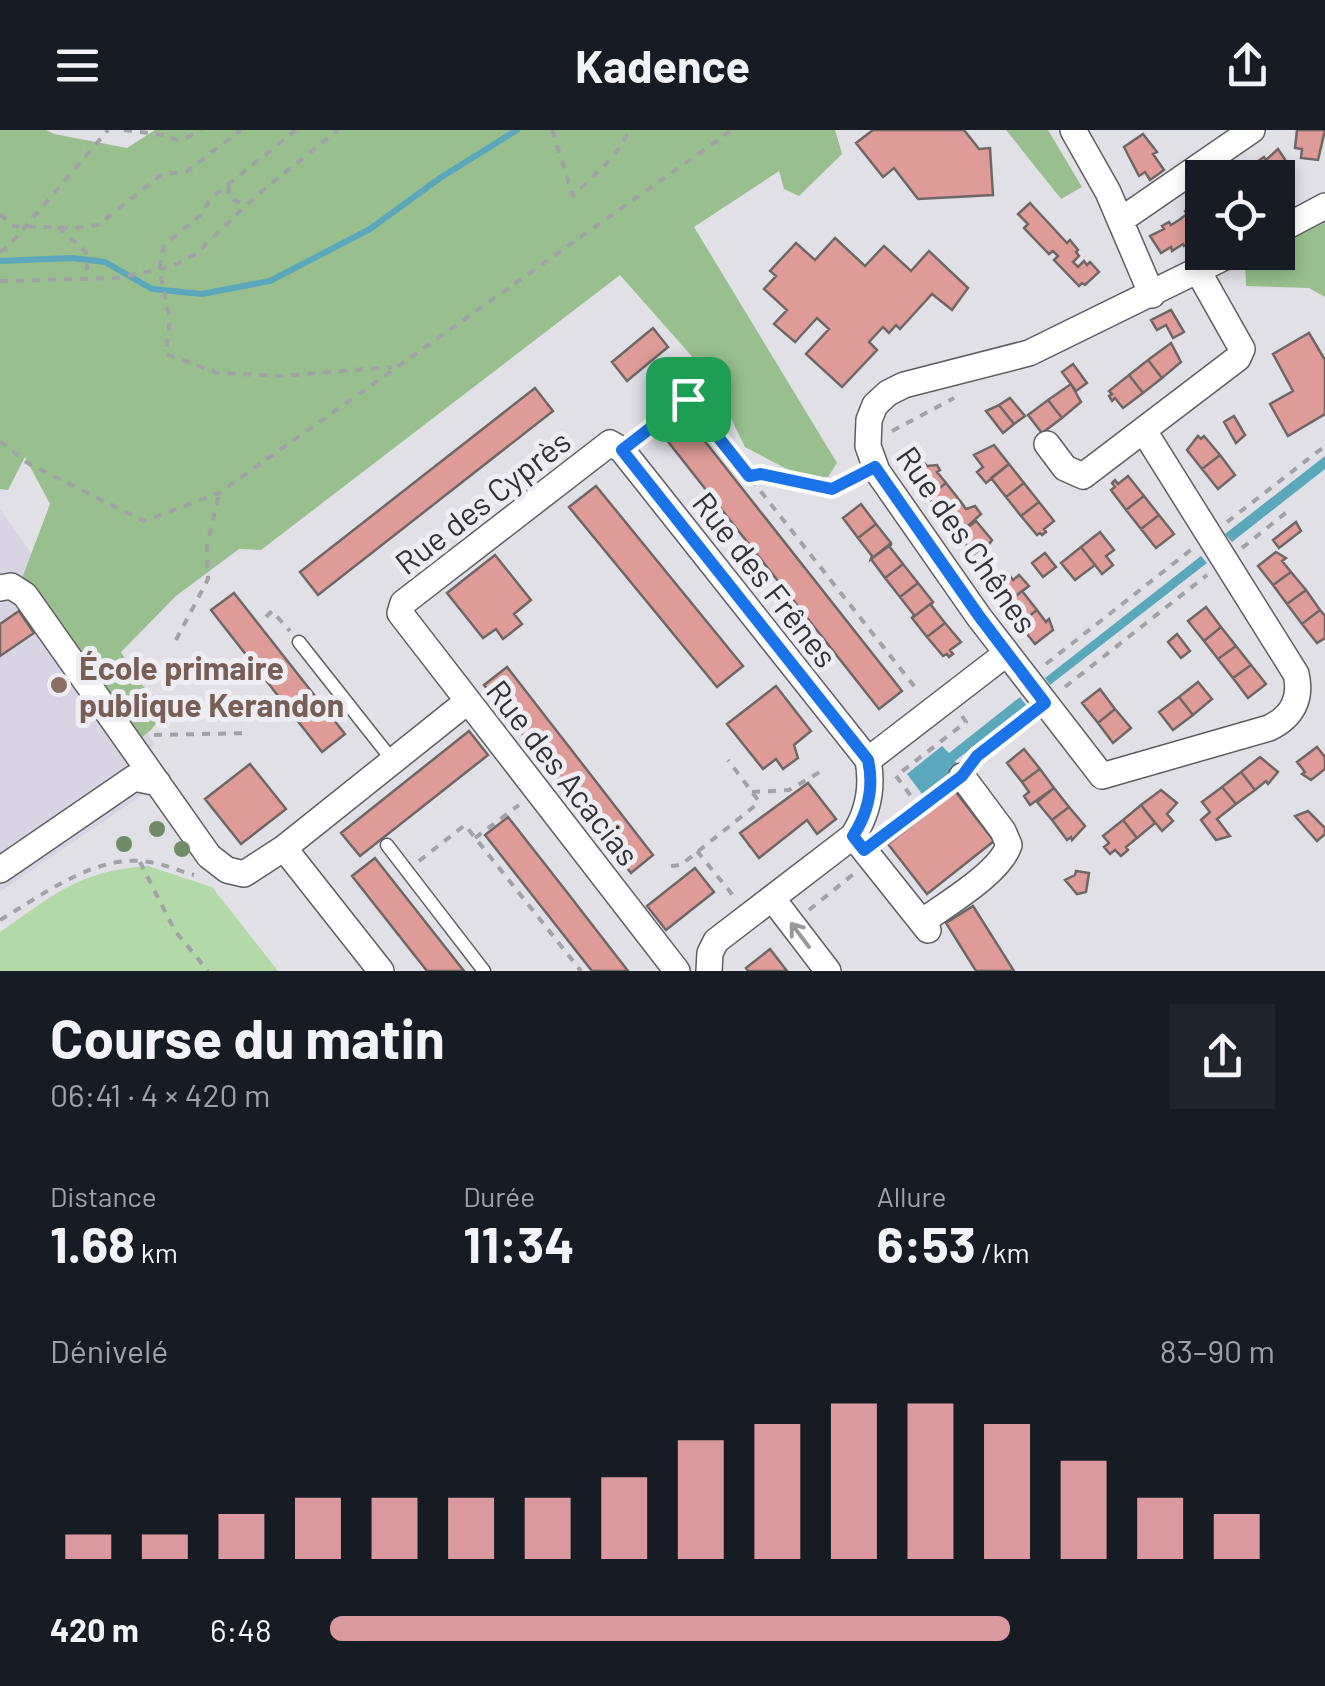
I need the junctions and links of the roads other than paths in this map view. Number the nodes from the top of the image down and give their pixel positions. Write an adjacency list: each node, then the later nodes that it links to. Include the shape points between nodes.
1 (1073, 130): 4 (street)
2 (1252, 130): 4 (street)
3 (1325, 206): 5 (street)
4 (1121, 220): 7 (street)
5 (1295, 222)
6 (1198, 271): 7 (street, Rue des Chênes); 8 (street, via 1242,349)
7 (1152, 296): 14 (street, Rue des Chênes, via 1020,356 894,389 876,405 870,458)
8 (1144, 431): 9 (street, via 1083,476 1065,468); 14 (street, Rue des Chênes, via 1296,674 1296,703 1269,728 1102,776)
9 (1047, 444)
10 (616, 446): 12 (street, Rue des Cyprès, via 403,604); 16 (street, Rue des Frênes)
11 (0, 588): 19 (street, via 26,595)
12 (400, 613): 15 (street, Rue des Acacias)
13 (300, 642): 17 (lane)
14 (1007, 653): 16 (street)
15 (468, 701): 17 (street); 27 (street, Rue des Acacias)
16 (868, 760): 20 (street, via 870,791)
17 (393, 761): 22 (street)
18 (962, 776): 20 (street, via 1009,846 925,926)
19 (158, 783): 22 (street, via 209,856 227,870 244,874); 23 (street, via 134,778)
20 (852, 844): 24 (street)
21 (387, 845): 26 (lane)
22 (284, 848): 25 (street)
23 (0, 870)
24 (772, 898): 28 (street, via 713,945); 29 (street, one-way to 24)
25 (381, 971)
26 (484, 971)
27 (677, 971)
28 (710, 971)
29 (828, 971)

